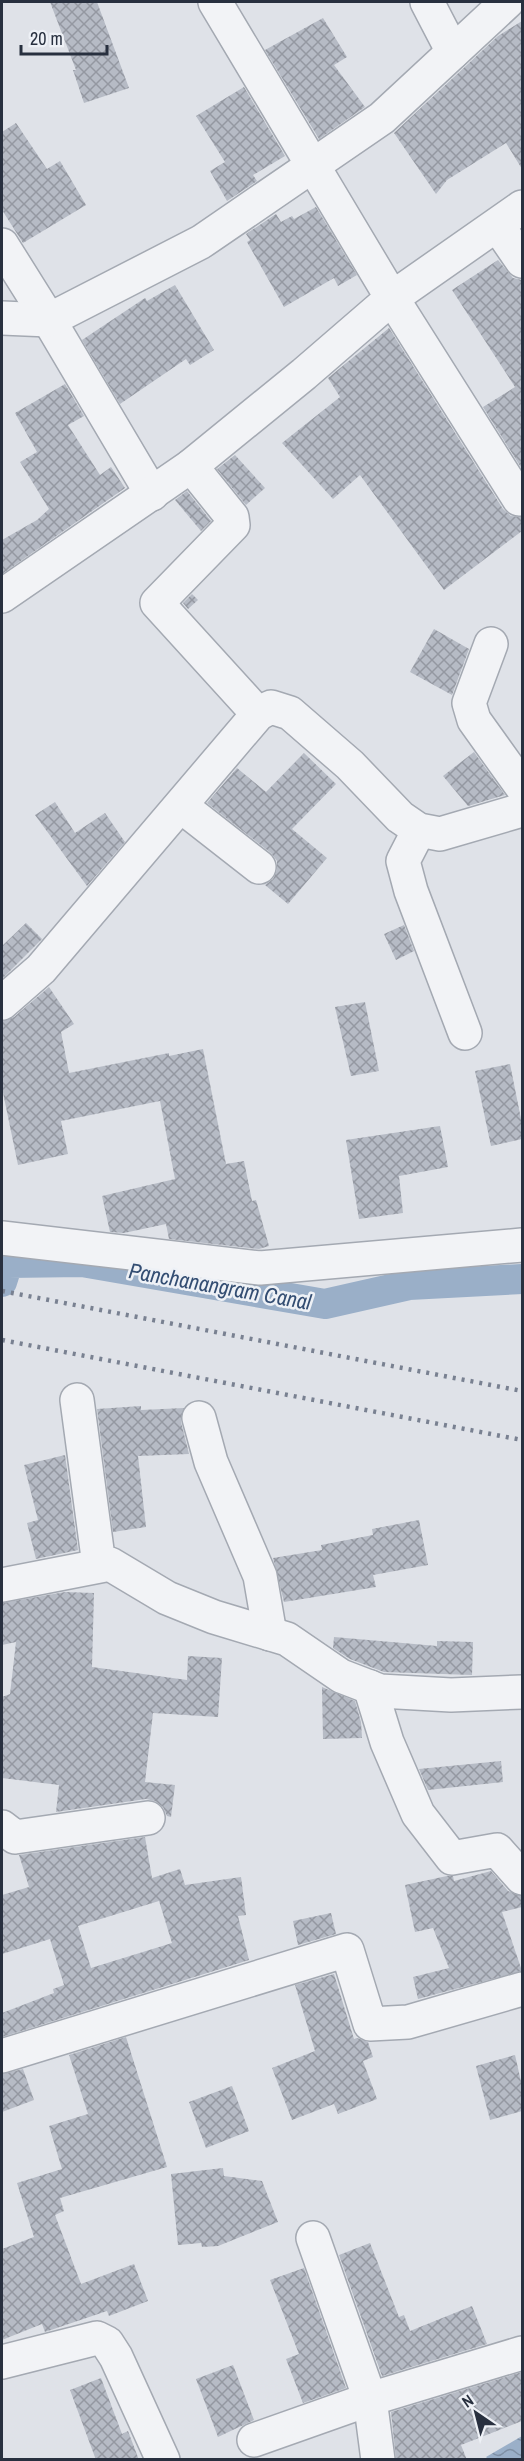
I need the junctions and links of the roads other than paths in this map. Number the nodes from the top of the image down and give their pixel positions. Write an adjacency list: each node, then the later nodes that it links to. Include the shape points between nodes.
1 (215, 2): 5 (street)
2 (427, 2): 4 (street)
3 (507, 2): 4 (street)
4 (453, 52): 5 (street, via 382,118)
5 (314, 165): 9 (street); 11 (street, via 201,242)
6 (510, 216): 8 (street); 9 (street)
7 (2, 245): 11 (street)
8 (522, 261)
9 (392, 298): 12 (street); 14 (street)
10 (2, 318): 11 (street)
11 (50, 320): 13 (street)
12 (191, 466): 13 (street); 17 (street, via 234,522 157,603)
13 (152, 494): 15 (street)
14 (519, 499)
15 (2, 596)
16 (491, 644): 18 (street, via 469,703 474,720)
17 (258, 714): 19 (street); 21 (street, via 271,707 290,713 350,765 400,817)
18 (522, 787)
19 (181, 806): 22 (street); 23 (street, via 41,969)
20 (522, 810): 21 (street, via 440,834)
21 (419, 830): 24 (street, via 403,861)
22 (259, 867)
23 (2, 1003)
24 (465, 1033)
25 (2, 1238): 26 (street, via 260,1269)
26 (522, 1245)
27 (77, 1400): 29 (street)
28 (200, 1418): 31 (street, via 211,1462 260,1576)
29 (99, 1566): 30 (street); 31 (street, via 110,1564 167,1598)
30 (2, 1585)
31 (270, 1634): 32 (street, via 287,1639 341,1676)
32 (370, 1687): 33 (street, via 451,1695); 36 (street, via 387,1742 418,1814 452,1858 498,1850)
33 (522, 1692)
34 (148, 1818): 35 (street, via 15,1837)
35 (2, 1827)
36 (522, 1878)
37 (522, 1989): 38 (street, via 408,2022 370,2024 347,1950)
38 (2, 2056)
39 (313, 2238): 42 (street)
40 (522, 2353): 42 (street)
41 (2, 2362): 44 (street, via 97,2338 107,2343)
42 (370, 2399): 43 (street); 45 (street)
43 (254, 2440)
44 (163, 2460)
45 (378, 2460)

